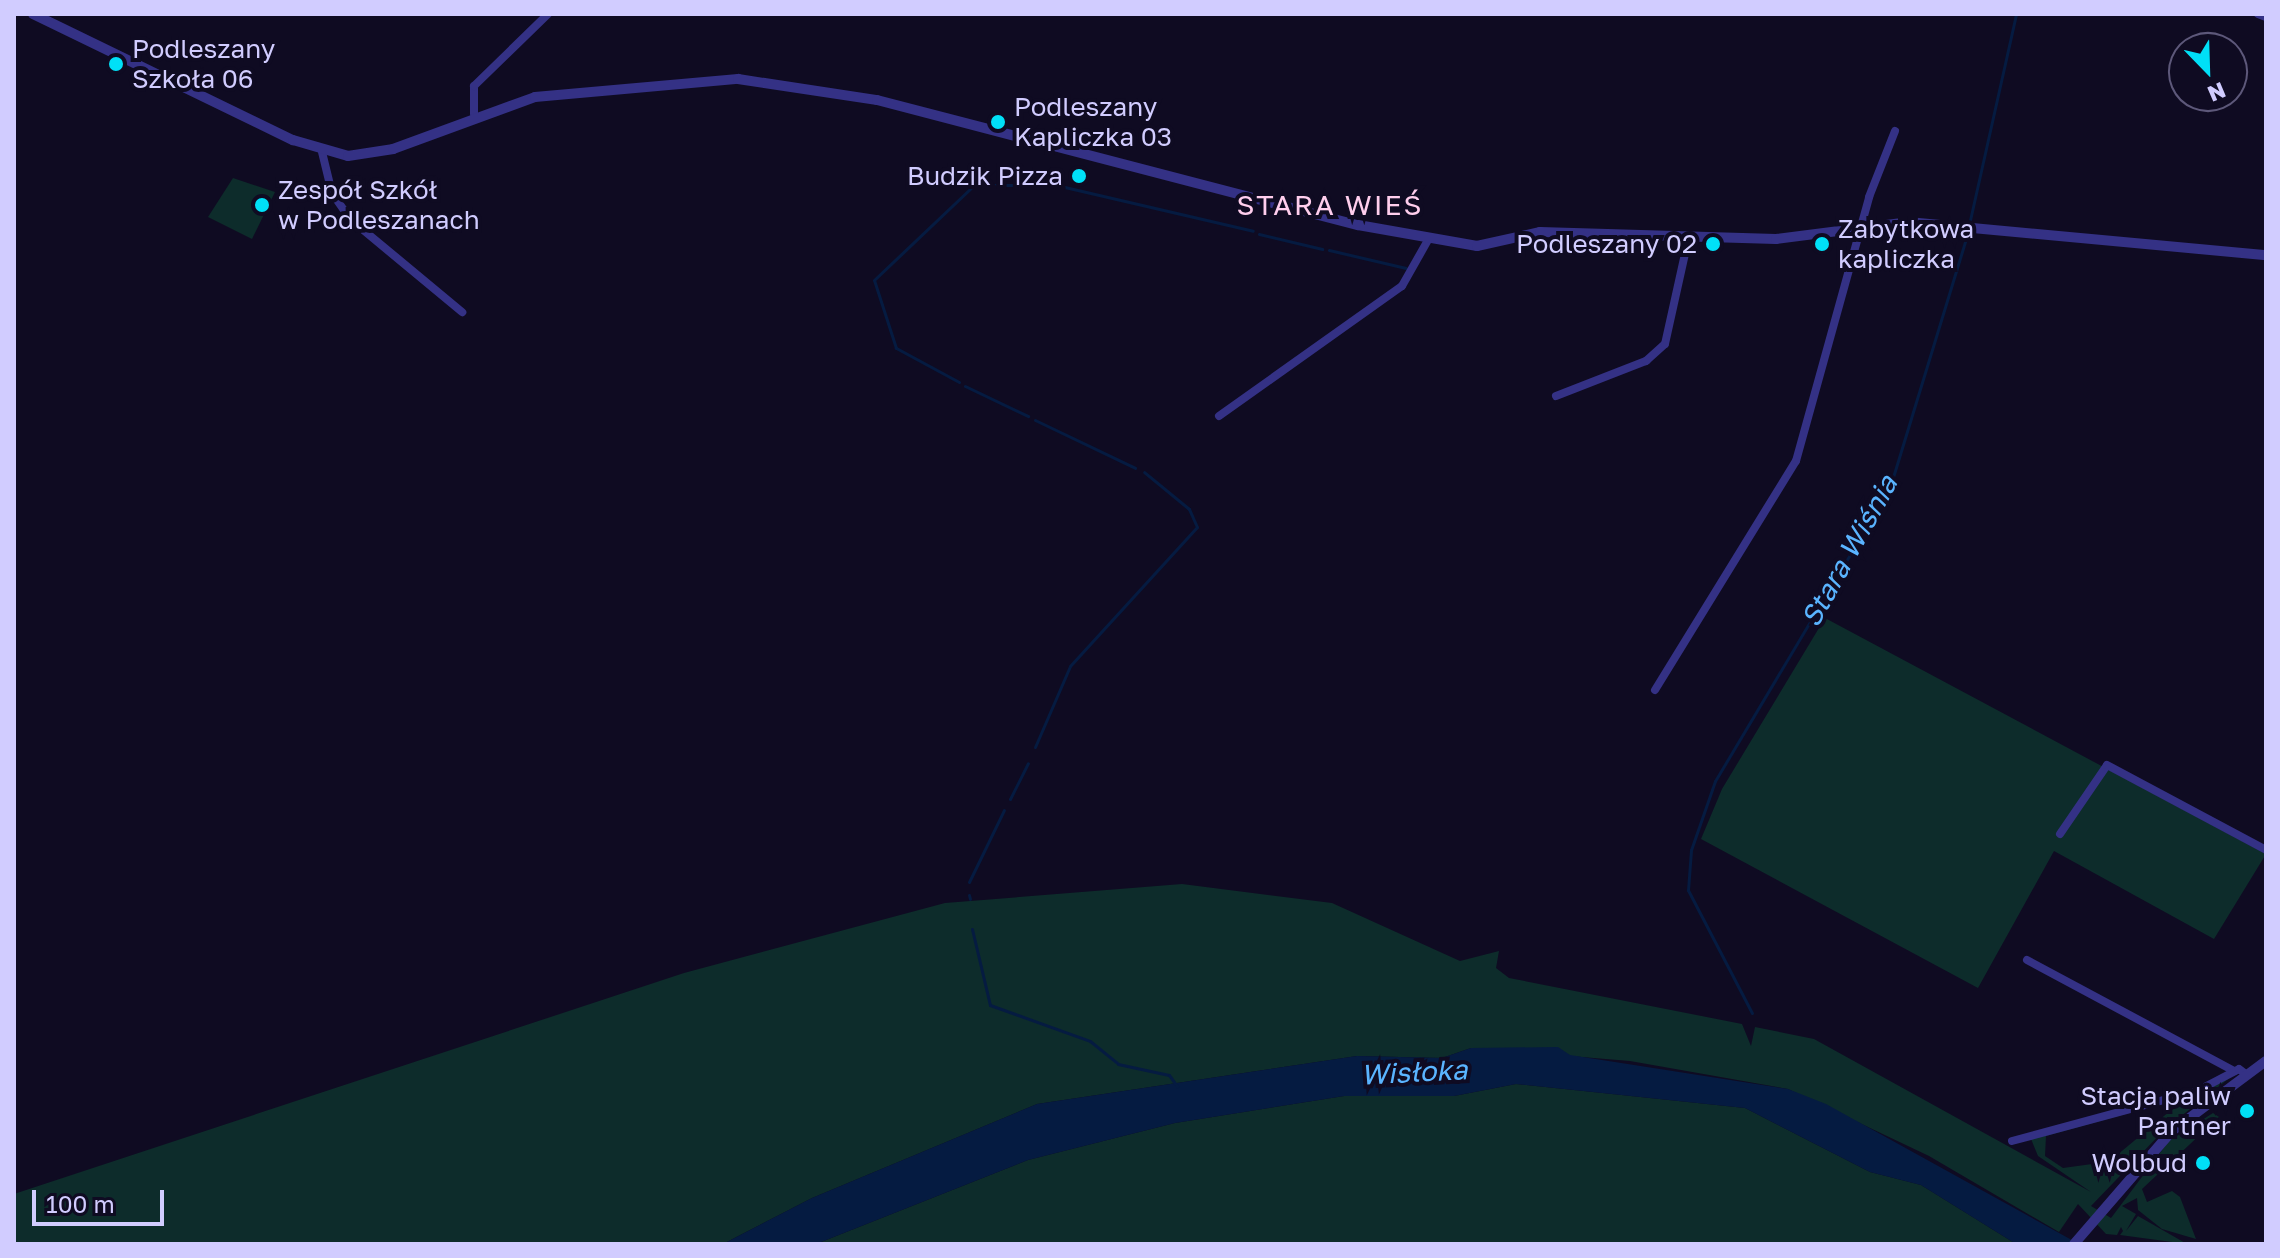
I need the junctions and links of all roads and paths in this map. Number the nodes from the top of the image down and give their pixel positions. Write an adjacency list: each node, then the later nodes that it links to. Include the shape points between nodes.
1 (33, 14): 7 (street)
2 (548, 14): 5 (street, via 474,86)
3 (2258, 14): 4 (street)
4 (2266, 17)
5 (474, 114): 7 (street, via 370,155); 10 (street, via 535,97 713,78 810,88)
6 (1895, 131): 8 (street)
7 (322, 152): 12 (street, via 332,193 350,219)
8 (1864, 226): 9 (street, via 1801,238); 11 (street, via 1963,228); 15 (street, via 1796,461)
9 (1689, 236): 10 (street, via 1540,232 1477,246); 13 (street, via 1665,344 1646,361)
10 (1428, 240): 14 (street, via 1402,286)
11 (2266, 255)
12 (462, 312)
13 (1556, 396)
14 (1219, 416)
15 (1655, 690)
16 (2060, 834): 17 (street, via 2107,765)
17 (2266, 850)
18 (2027, 960): 20 (street)
19 (2266, 1061): 21 (street)
20 (2234, 1071): 21 (street); 22 (street, via 2197,1091)
21 (2247, 1075): 23 (street, via 2172,1131)
22 (2012, 1141)
23 (2074, 1244)

